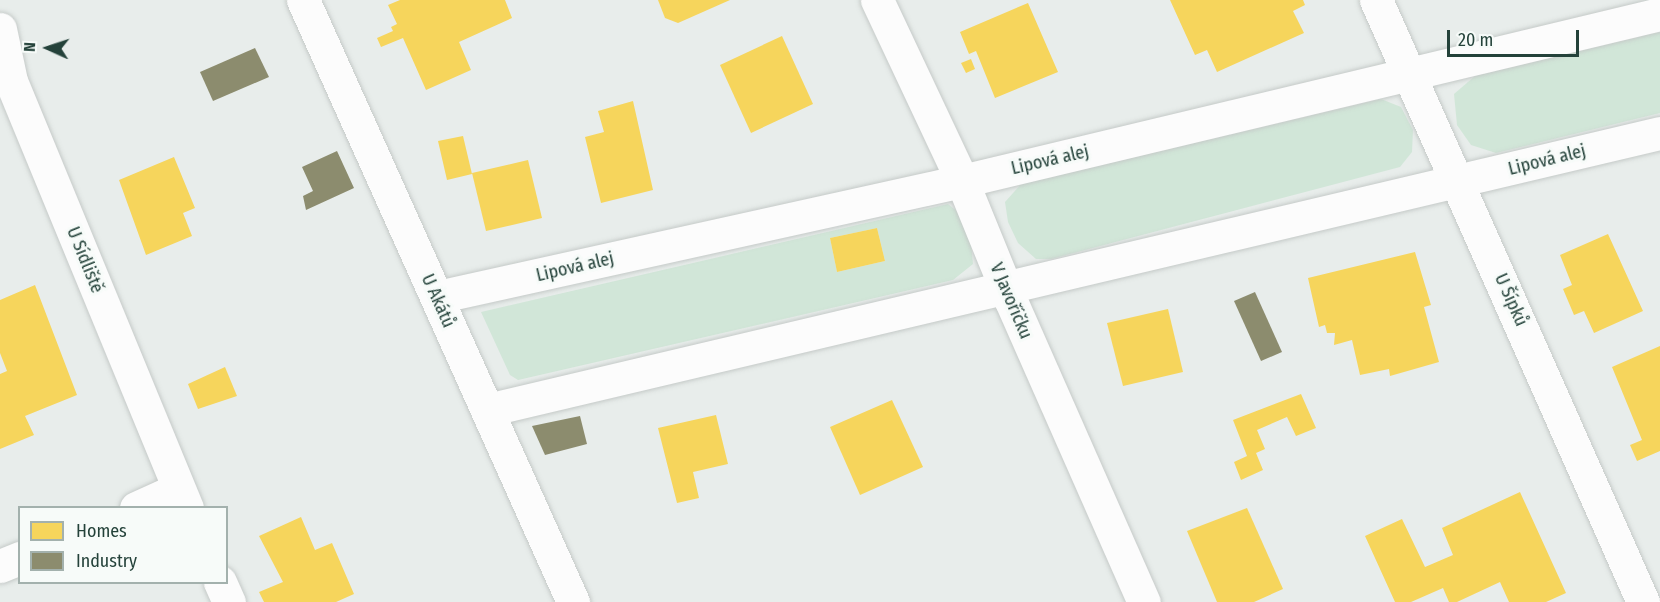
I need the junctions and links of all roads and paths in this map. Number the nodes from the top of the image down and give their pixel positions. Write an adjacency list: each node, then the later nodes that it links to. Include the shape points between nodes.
1 (303, 0): 11 (street, U Akátů)
2 (877, 0): 8 (street, V Javoříčku)
3 (1376, 0): 6 (street, U Šípků)
4 (1660, 14): 6 (street, Lipová alej)
5 (0, 28): 13 (street, U Sídliště, via 12,81)
6 (1408, 75): 8 (street, Lipová alej); 9 (street, U Šípků)
7 (1660, 133): 9 (street, Lipová alej)
8 (962, 181): 10 (street, V Javoříčku); 11 (street, Lipová alej)
9 (1459, 182): 10 (street, Lipová alej); 21 (street, U Šípků)
10 (1004, 286): 12 (street, Lipová alej); 20 (street, V Javoříčku)
11 (437, 297): 12 (street, U Akátů)
12 (487, 410): 19 (street, U Akátů)
13 (182, 498): 14 (street, U Sídliště)
14 (141, 506)
15 (18, 559): 16 (street)
16 (0, 566)
17 (221, 584): 18 (street)
18 (229, 602)
19 (573, 602)
20 (1144, 602)
21 (1643, 602)

